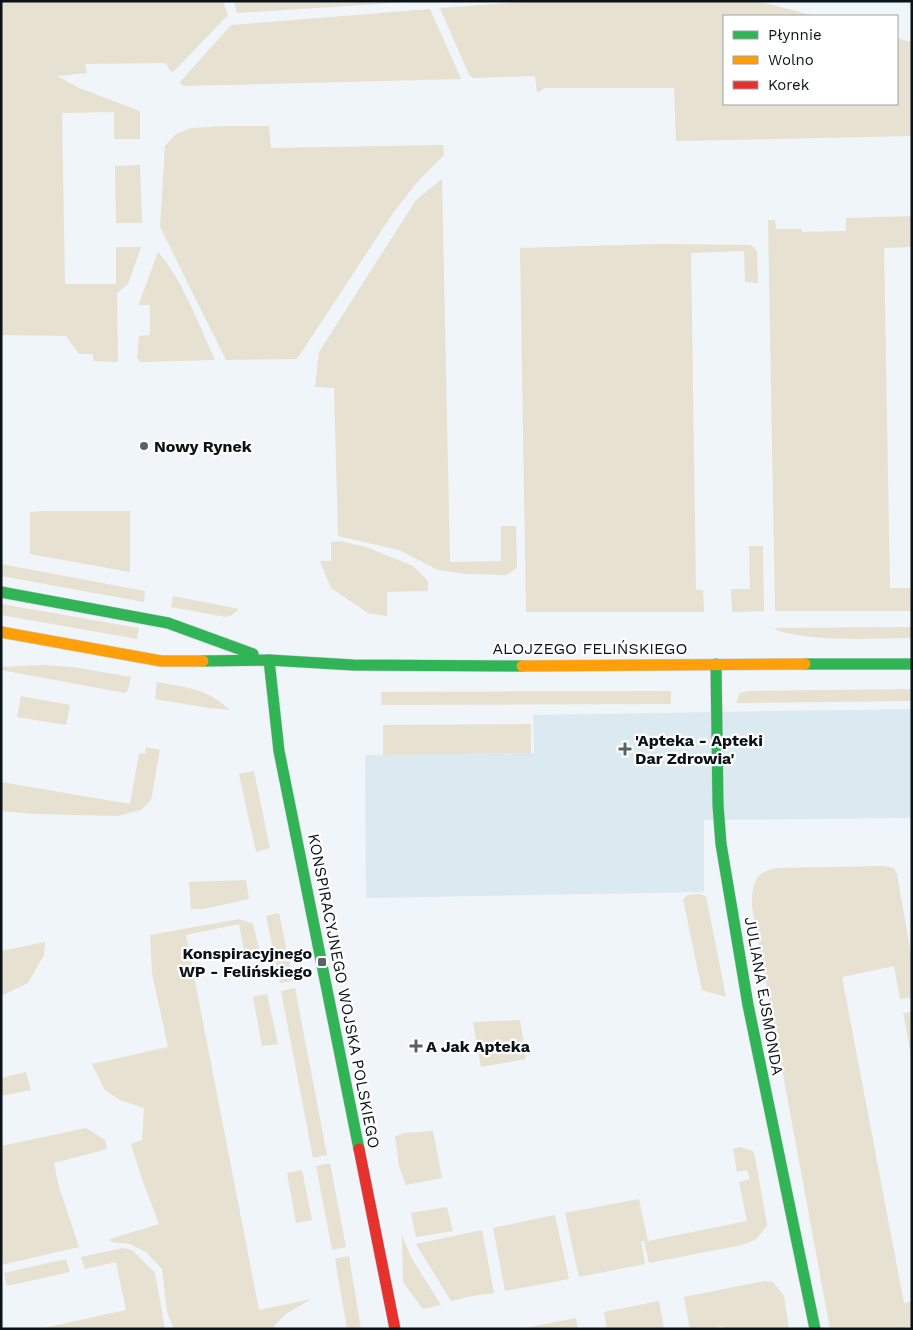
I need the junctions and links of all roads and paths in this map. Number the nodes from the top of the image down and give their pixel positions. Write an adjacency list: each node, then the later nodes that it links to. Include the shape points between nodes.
1 (1, 592): 3 (street, ALOJZEGO FELIŃSKIEGO, via 168,623)
2 (1, 632): 3 (street, ALOJZEGO FELIŃSKIEGO, via 161,661)
3 (268, 660): 4 (street, ALOJZEGO FELIŃSKIEGO, via 368,665); 6 (street, KONSPIRACYJNEGO WOJSKA POLSKIEGO, via 279,751)
4 (716, 664): 5 (street, ALOJZEGO FELIŃSKIEGO); 7 (street, JULIANA EJSMONDA, via 721,844 749,1014)
5 (912, 664)
6 (394, 1329)
7 (815, 1329)

